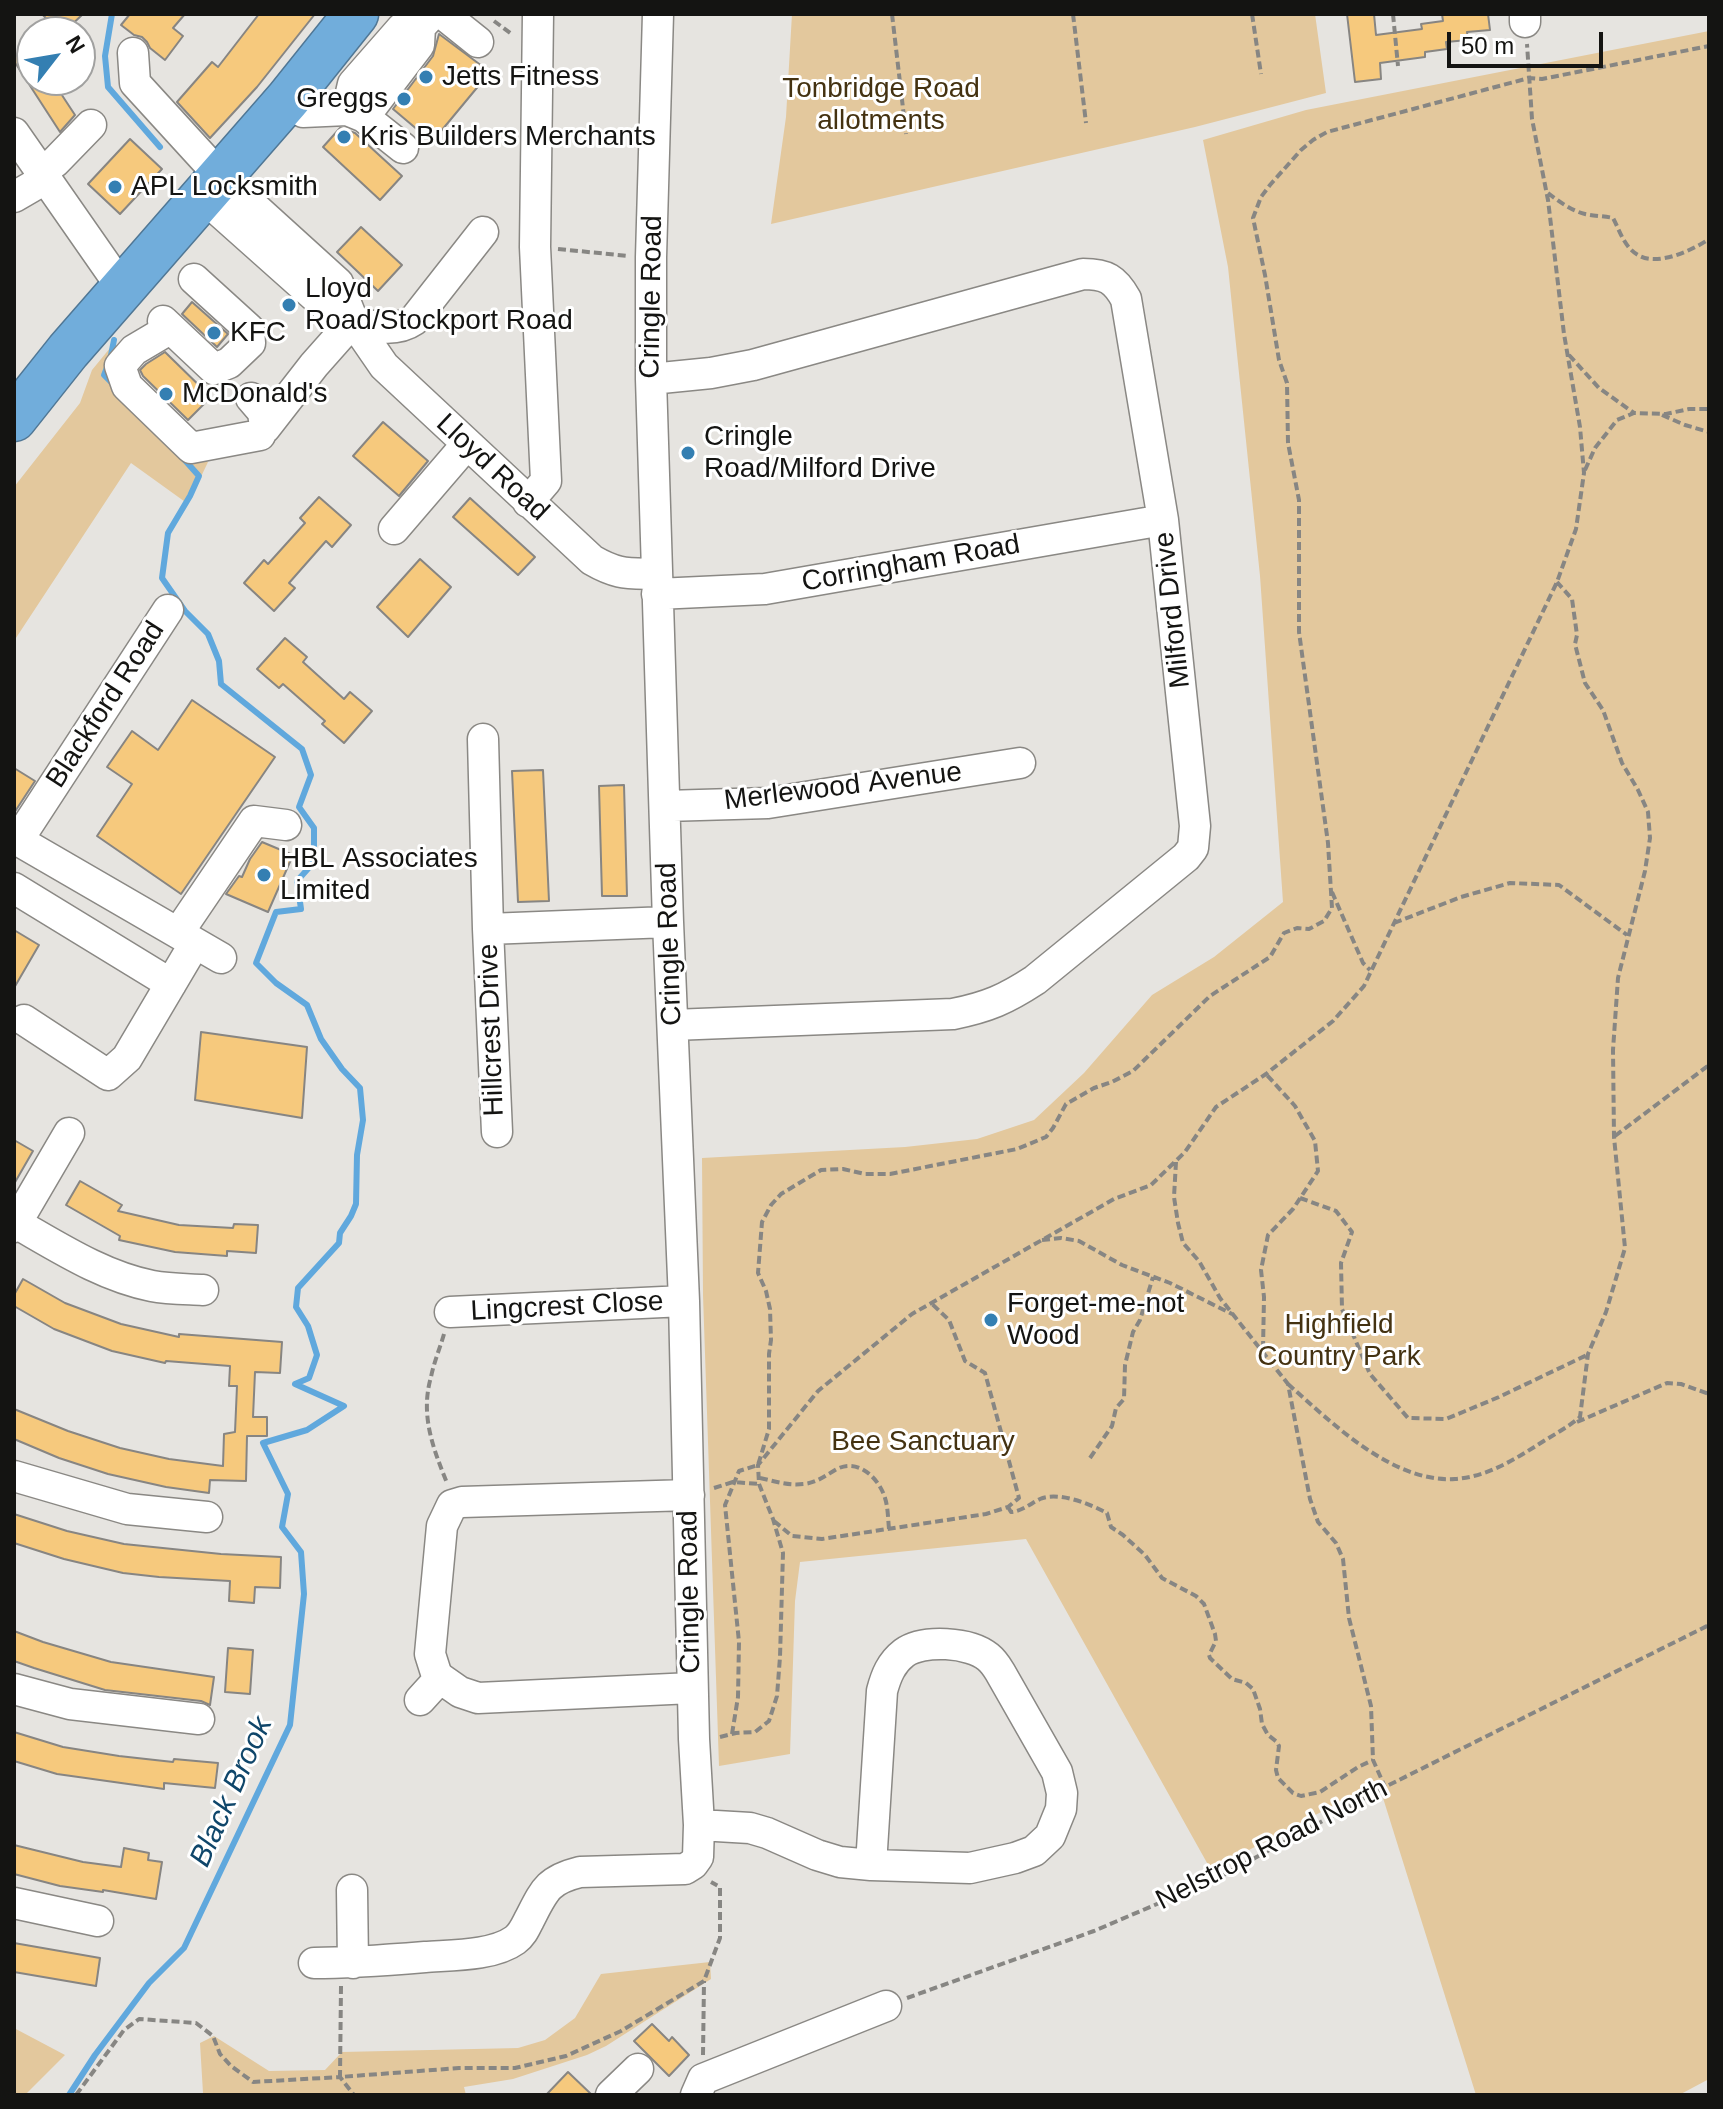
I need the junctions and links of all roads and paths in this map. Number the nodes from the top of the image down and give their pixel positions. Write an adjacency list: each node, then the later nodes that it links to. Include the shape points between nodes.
1 (356, 14): 16 (highway)
2 (538, 14): 29 (street)
3 (658, 14): 30 (street, Cringle Road)
4 (892, 14): 21 (path)
5 (1073, 14): 18 (path)
6 (1252, 14): 14 (path)
7 (1393, 14): 13 (path)
8 (432, 18): 10 (street); 17 (street, via 402,28 353,84)
9 (1525, 18): 15 (path)
10 (478, 42)
11 (1709, 46): 15 (path)
12 (133, 53): 24 (street, Lloyd Road, via 135,83)
13 (1398, 66)
14 (1261, 74)
15 (1529, 78): 25 (path); 57 (path, via 1327,132 1301,150 1270,185 1253,218 1287,383 1288,443 1299,500 1299,632)
16 (288, 99): 17 (street, via 303,112); 24 (highway)
17 (351, 113): 22 (street)
18 (1086, 123)
19 (91, 125): 23 (street)
20 (14, 133): 23 (street)
21 (906, 134)
22 (403, 148)
23 (43, 175): 26 (street); 32 (street)
24 (211, 186): 32 (highway); 33 (street, Lloyd Road, via 338,283)
25 (1546, 192): 28 (path, via 1587,215 1613,218 1639,257 1661,260); 34 (path)
26 (14, 197)
27 (483, 232): 33 (street, via 414,320 390,328)
28 (1709, 239)
29 (535, 247): 30 (path); 45 (street, via 546,481)
30 (651, 257): 35 (street, Cringle Road)
31 (194, 279): 42 (street, via 249,329 250,343 214,369 162,327 120,366 127,386 191,448)
32 (122, 288): 40 (highway)
33 (353, 321): 36 (street, via 265,428 263,412); 43 (street, Lloyd Road, via 384,366)
34 (1568, 353): 38 (path, via 1599,388); 44 (path)
35 (651, 379): 46 (street, Milford Drive, via 753,365 1095,274 1118,286 1126,299); 49 (street, Cringle Road)
36 (251, 398)
37 (1709, 409): 39 (path)
38 (1634, 413): 39 (path); 44 (path, via 1617,420)
39 (1659, 414): 41 (path)
40 (14, 419)
41 (1709, 432)
42 (260, 435)
43 (467, 444): 45 (street, Lloyd Road); 47 (street)
44 (1584, 473): 48 (path, via 1576,529)
45 (528, 502): 49 (street, Lloyd Road, via 592,560)
46 (1163, 520): 49 (street, Corringham Road, via 765,589); 67 (street, Milford Drive, via 1194,806 1193,848 1186,857 1035,980 983,1008 953,1014)
47 (394, 529)
48 (1557, 582): 59 (path); 61 (path, via 1572,599 1585,683 1603,710 1622,763 1648,812 1645,871)
49 (656, 584): 53 (street, Cringle Road)
50 (168, 610): 55 (street, Blackford Road)
51 (483, 739): 60 (street, Hillcrest Drive)
52 (1020, 763): 53 (street, Merlewood Avenue, via 768,803)
53 (665, 806): 58 (street, Cringle Road)
54 (286, 825): 62 (street, via 254,821)
55 (16, 839): 62 (street)
56 (14, 888): 65 (street)
57 (1331, 890): 64 (path, via 1363,963); 89 (path, via 1332,908 1324,921 1284,933 1270,957 1210,996 1133,1071 1066,1104 1046,1137 1017,1149 890,1174 821,1170 781,1194 762,1222 758,1273 770,1309 771,1340 769,1429)
58 (668, 922): 60 (street, Hillcrest Drive); 67 (street, Cringle Road)
59 (1394, 923): 61 (path, via 1510,883 1559,885); 64 (path)
60 (488, 929): 70 (street, Hillcrest Drive)
61 (1627, 935): 72 (path, via 1613,1050)
62 (186, 938): 63 (street); 65 (street)
63 (221, 958)
64 (1371, 970): 69 (path, via 1333,1021)
65 (171, 984): 66 (street, via 127,1058 108,1075)
66 (24, 1020)
67 (673, 1025): 79 (street, Cringle Road)
68 (1709, 1065): 72 (path)
69 (1266, 1074): 73 (path, via 1216,1107); 74 (path, via 1295,1106 1315,1141 1318,1171)
70 (497, 1132)
71 (69, 1133): 75 (street)
72 (1614, 1137): 84 (path, via 1625,1248)
73 (1176, 1160): 76 (path, via 1151,1185); 82 (path, via 1174,1197 1183,1243)
74 (1300, 1198): 83 (path, via 1268,1235 1261,1270); 84 (path, via 1336,1211 1352,1232 1341,1263 1342,1309 1370,1374 1408,1418 1446,1419)
75 (15, 1224): 78 (street, via 117,1275 153,1286)
76 (1040, 1240): 77 (path, via 1079,1241); 80 (path)
77 (1153, 1277): 82 (path); 88 (path, via 1125,1365 1124,1399)
78 (203, 1290)
79 (684, 1301): 81 (street, Lingcrest Close); 93 (street, Cringle Road)
80 (931, 1303): 89 (path, via 818,1391); 95 (path, via 949,1320 965,1361 985,1373 1019,1498)
81 (450, 1312): 94 (path, via 430,1377 427,1417 433,1448)
82 (1233, 1315): 83 (path)
83 (1263, 1352): 85 (path)
84 (1588, 1354): 87 (path, via 1580,1417)
85 (1288, 1384): 87 (path, via 1371,1452 1427,1476 1454,1479 1490,1471); 107 (path, via 1310,1499 1318,1522 1343,1559 1349,1618 1371,1706)
86 (1709, 1394): 87 (path, via 1667,1383)
87 (1571, 1425)
88 (1090, 1458)
89 (758, 1465): 91 (path); 92 (path, via 739,1471)
90 (14, 1476): 96 (street, via 127,1509)
91 (759, 1481): 92 (path); 97 (path); 98 (path, via 803,1484 839,1468 859,1466 885,1498)
92 (733, 1482): 93 (path); 105 (path, via 725,1505 739,1642)
93 (698, 1492): 94 (street); 101 (street, Cringle Road)
94 (456, 1504): 100 (street, via 442,1526 430,1654)
95 (1008, 1507): 98 (path); 107 (path, via 1018,1511 1050,1496 1102,1510 1111,1527 1145,1555 1162,1578 1204,1604 1216,1641 1210,1658 1232,1679 1253,1689 1262,1724 1279,1746 1278,1778 1293,1793 1320,1792)
96 (207, 1517)
97 (773, 1519): 98 (path, via 792,1536 822,1539); 105 (path, via 783,1553 777,1696 769,1721 755,1732)
98 (889, 1529)
99 (1709, 1625): 108 (path, Nelstrop Road North)
100 (440, 1678): 101 (street, via 478,1698); 103 (street)
101 (692, 1688): 106 (street, Cringle Road)
102 (14, 1689): 104 (street, via 70,1704)
103 (420, 1700)
104 (199, 1719)
105 (732, 1734): 106 (path)
106 (694, 1739): 109 (street, Cringle Road)
107 (1373, 1760): 108 (path)
108 (1385, 1787): 118 (path, Nelstrop Road North, via 1220,1877 1094,1931)
109 (699, 1825): 110 (street, via 750,1828 817,1855); 111 (street, Cringle Road, via 698,1857)
110 (871, 1865): 110 (street, via 970,1868 1034,1851 1050,1836 1061,1809 1057,1772 1000,1672 971,1648 918,1646 905,1652 887,1673)
111 (685, 1869): 116 (street, via 567,1875 552,1882 514,1941 477,1953); 117 (path, via 720,1887 720,1938)
112 (352, 1890): 116 (street)
113 (14, 1903): 114 (street)
114 (98, 1921)
115 (314, 1963): 116 (street)
116 (353, 1963): 120 (path, via 341,1981)
117 (704, 1981): 120 (path, via 621,2031 566,2056 515,2068); 121 (path)
118 (886, 2006): 121 (street)
119 (638, 2069): 124 (street)
120 (340, 2077): 122 (path, via 253,2082 231,2066 213,2036 196,2023 139,2019 124,2030); 123 (path)
121 (699, 2087)
122 (76, 2095)
123 (354, 2095)
124 (611, 2095)

